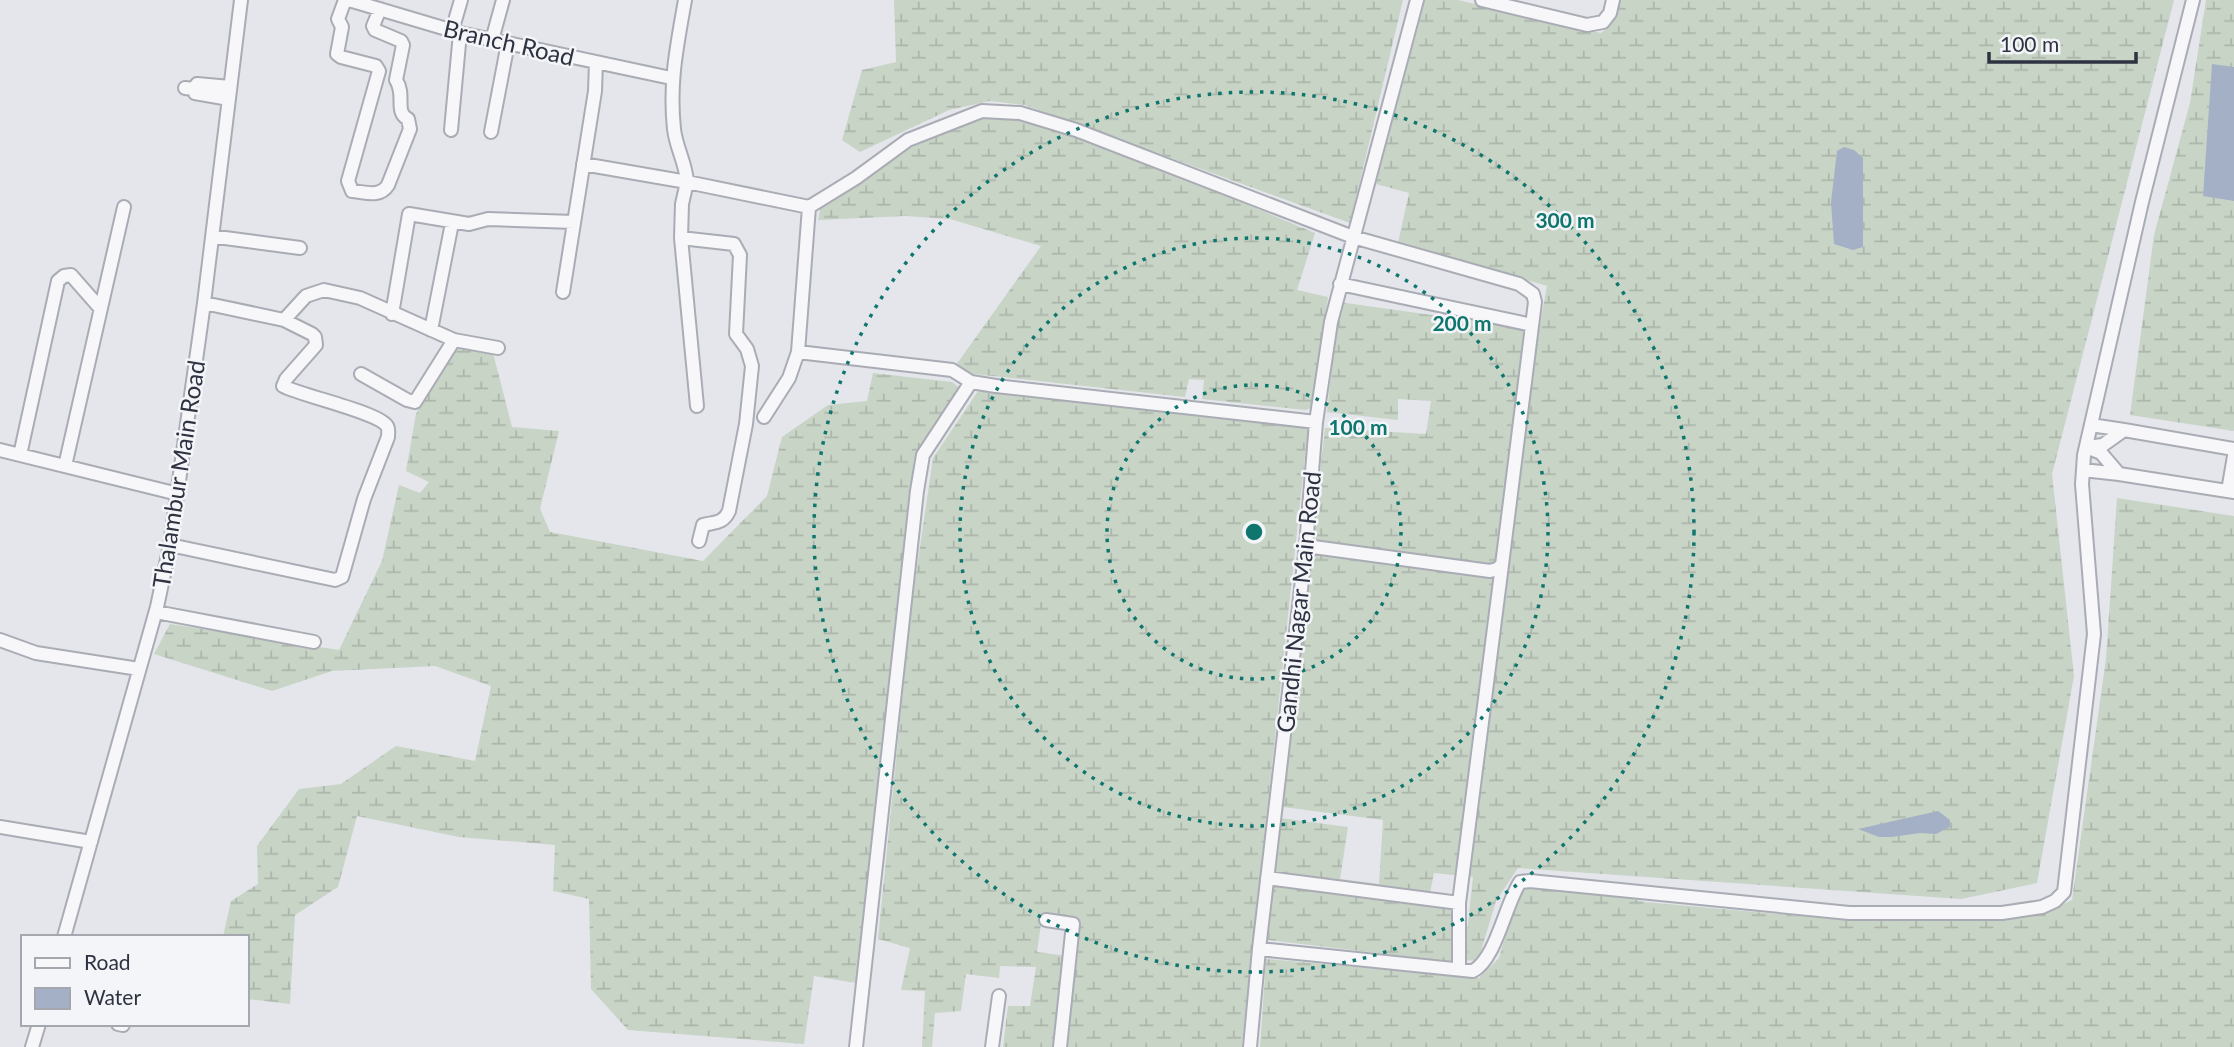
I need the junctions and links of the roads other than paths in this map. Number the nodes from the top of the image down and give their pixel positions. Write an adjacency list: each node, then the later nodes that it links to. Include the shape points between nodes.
1 (241, 0): 19 (street, Thalambur Main Road)
2 (347, 0): 10 (street, Branch Road); 15 (street, via 338,19 342,27 337,54 376,66)
3 (461, 0): 11 (street)
4 (503, 0): 12 (street)
5 (685, 0): 16 (street)
6 (1417, 0): 28 (street, Gandhi Nagar Main Road)
7 (1482, 0): 8 (street, via 1587,25 1603,22)
8 (1613, 0)
9 (2193, 0): 48 (street)
10 (380, 9): 11 (street, Branch Road); 17 (street, via 375,30 404,45)
11 (456, 32): 12 (street, Branch Road); 20 (street)
12 (492, 40): 13 (street, Branch Road)
13 (508, 43): 14 (street, Branch Road); 21 (street)
14 (596, 62): 16 (street, Branch Road); 22 (street)
15 (380, 76): 17 (street); 17 (street, via 348,180 352,191 384,192 406,140 410,124 400,111 402,92)
16 (671, 78): 23 (street, via 674,132)
17 (396, 80)
18 (190, 88): 19 (street, via 195,93)
19 (230, 93): 29 (street, Thalambur Main Road)
20 (451, 130)
21 (491, 132)
22 (583, 164): 23 (street); 26 (street)
23 (687, 182): 25 (street); 30 (street)
24 (124, 207): 35 (street)
25 (810, 207): 28 (street, via 908,140 982,111 1020,113 1076,130); 42 (street)
26 (574, 222): 27 (street, via 488,219); 33 (street)
27 (452, 223): 36 (street, via 409,214); 39 (street)
28 (1353, 237): 32 (street, Gandhi Nagar Main Road); 38 (street, via 1519,284 1533,295)
29 (212, 238): 31 (street); 34 (street, Thalambur Main Road)
30 (681, 238): 45 (street); 60 (street, via 734,244 738,249 736,334 752,366 729,511 716,524 703,526)
31 (300, 248)
32 (1340, 284): 38 (street); 47 (street, Gandhi Nagar Main Road)
33 (563, 292)
34 (204, 303): 37 (street); 59 (street, Thalambur Main Road)
35 (100, 308): 53 (street, via 71,275 58,281); 55 (street)
36 (392, 314): 37 (street, via 360,298 324,290 306,296); 39 (street)
37 (284, 320): 61 (street, via 312,334 316,345 283,386 355,409 388,428 342,577 335,580)
38 (1532, 325): 63 (street)
39 (431, 330): 40 (street)
40 (454, 340): 41 (street); 43 (street, via 415,402)
41 (498, 348)
42 (798, 352): 44 (street, via 952,370); 46 (street, via 789,378)
43 (361, 374)
44 (971, 382): 47 (street); 79 (street, via 923,455)
45 (697, 407)
46 (764, 417)
47 (1316, 422): 62 (street, Gandhi Nagar Main Road)
48 (2091, 425): 49 (street); 50 (street)
49 (2124, 430): 50 (street, via 2103,445); 51 (street)
50 (2086, 447): 56 (street); 57 (street, via 2101,453)
51 (2234, 449)
52 (0, 450): 53 (street)
53 (20, 455): 55 (street)
54 (2234, 456): 58 (street)
55 (65, 466): 59 (street)
56 (2083, 470): 57 (street); 75 (street, via 2094,634 2064,892 2055,901 2001,913 1849,913 1520,882 1482,966 1473,971)
57 (2119, 474): 58 (street)
58 (2231, 492)
59 (178, 494): 61 (street, Thalambur Main Road)
60 (699, 541)
61 (170, 545): 64 (street, Thalambur Main Road)
62 (1306, 546): 63 (street, via 1490,571); 70 (street, Gandhi Nagar Main Road)
63 (1502, 565): 71 (street)
64 (156, 612): 66 (street); 67 (street, Thalambur Main Road)
65 (0, 640): 67 (street, via 36,653)
66 (314, 642)
67 (139, 669): 69 (street, Thalambur Main Road)
68 (0, 827): 69 (street)
69 (92, 842): 73 (street, Thalambur Main Road)
70 (1268, 878): 71 (street); 74 (street, Gandhi Nagar Main Road)
71 (1459, 903): 75 (street)
72 (1046, 920): 81 (street, via 1073,924)
73 (65, 935)
74 (1259, 949): 75 (street); 82 (street, Gandhi Nagar Main Road)
75 (1459, 969)
76 (999, 996): 80 (street)
77 (38, 1026): 78 (street)
78 (32, 1047)
79 (856, 1047)
80 (992, 1047)
81 (1060, 1047)
82 (1250, 1047)

